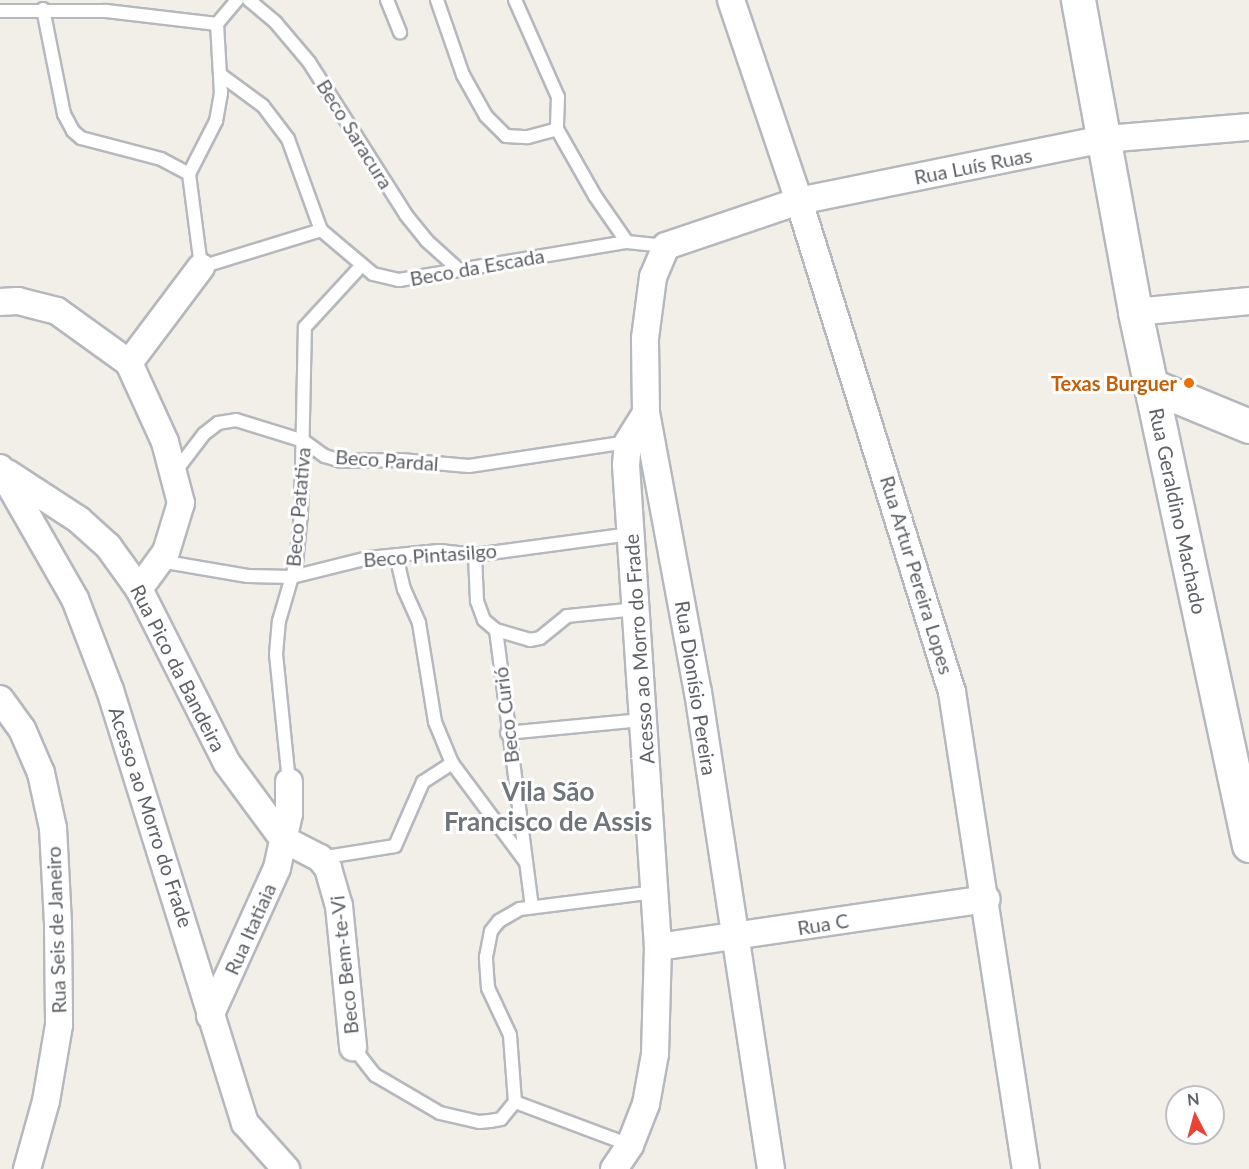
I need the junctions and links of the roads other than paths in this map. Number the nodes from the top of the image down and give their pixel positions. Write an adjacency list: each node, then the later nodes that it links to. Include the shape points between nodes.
1 (237, 0): 10 (lane)
2 (249, 0): 23 (lane, Beco Saracura, via 276,23 309,62 406,215 427,241)
3 (387, 0): 11 (lane)
4 (437, 0): 14 (lane, via 463,75 486,116 506,136 528,137)
5 (515, 0): 14 (lane, via 558,97)
6 (731, 0): 17 (street, Rua Artur Pereira Lopes)
7 (1078, 0): 15 (street, Rua Geraldino Machado)
8 (43, 9): 9 (lane); 10 (lane, via 142,13); 16 (lane, via 64,114 73,131 81,138 161,159)
9 (0, 11)
10 (217, 24): 12 (lane)
11 (400, 32)
12 (221, 75): 16 (lane, via 216,121); 18 (lane, via 263,106 288,139)
13 (1249, 127): 15 (street, Rua Luís Ruas)
14 (557, 129): 19 (lane, via 594,196)
15 (1105, 139): 17 (street, Rua Luís Ruas); 26 (street, Rua Geraldino Machado)
16 (189, 174): 22 (lane)
17 (799, 201): 20 (street, Rua Luís Ruas); 53 (street, Rua Artur Pereira Lopes, via 952,692)
18 (321, 230): 21 (lane, Beco da Escada); 22 (lane)
19 (627, 242): 20 (lane, Beco da Escada); 23 (lane, Beco da Escada)
20 (666, 246): 29 (street, Rua Dionísio Pereira, via 653,277 645,339)
21 (362, 265): 23 (lane, Beco da Escada, via 385,279 399,280); 31 (lane, Beco Patativa, via 305,327)
22 (201, 267): 27 (street)
23 (459, 269)
24 (0, 302): 27 (street, via 18,301 57,311)
25 (1249, 302): 26 (street)
26 (1135, 312): 28 (street, Rua Geraldino Machado)
27 (129, 363): 34 (street)
28 (1152, 386): 30 (street); 49 (street, Rua Geraldino Machado)
29 (646, 413): 32 (street); 55 (street, Rua Dionísio Pereira, via 698,693)
30 (1249, 426)
31 (304, 441): 32 (lane, Beco Pardal, via 325,456 341,461 401,460 469,466); 34 (lane, Beco Pardal, via 236,420 218,423 204,434); 39 (lane, Beco Patativa)
32 (628, 442): 35 (street, Acesso ao Morro do Frade)
33 (1, 468): 40 (street, Rua Pico da Bandeira, via 79,520 108,546); 57 (street, Acesso ao Morro do Frade, via 75,599 110,690 201,976)
34 (175, 472): 38 (street, via 181,503)
35 (631, 534): 37 (lane, Beco Pintasilgo); 41 (street, Acesso ao Morro do Frade)
36 (396, 555): 37 (lane, Beco Pintasilgo, via 439,551); 39 (lane, Beco Pintasilgo, via 345,562); 46 (lane, via 404,589 419,623 435,722)
37 (476, 555): 42 (lane, via 477,601 484,620)
38 (160, 561): 39 (lane, Beco Pintasilgo, via 248,576); 40 (street)
39 (292, 577): 47 (lane, Beco Patativa, via 279,621 276,654)
40 (139, 589): 48 (street, Rua Pico da Bandeira, via 227,763)
41 (636, 609): 42 (lane, via 567,616 540,638 530,640); 44 (street, Acesso ao Morro do Frade)
42 (496, 630): 45 (lane, Beco Curió)
43 (0, 699): 62 (street, Rua Seis de Janeiro, via 22,729 41,773 53,828 58,914 59,1025 46,1101)
44 (643, 720): 45 (lane); 52 (street, Acesso ao Morro do Frade)
45 (507, 733): 51 (lane, Beco Curió)
46 (453, 763): 50 (lane, via 423,782 395,846); 51 (lane)
47 (289, 783): 48 (street, Beco Patativa)
48 (283, 839): 50 (street); 57 (street, Rua Itatiaia, via 277,868 256,921)
49 (1249, 845)
50 (320, 858): 58 (street, Beco Bem-te-Vi, via 335,885 339,906)
51 (525, 861): 54 (lane, Beco Curió)
52 (655, 892): 54 (lane); 56 (street, Acesso ao Morro do Frade)
53 (987, 899): 55 (street, Rua C); 65 (street, Rua Artur Pereira Lopes)
54 (532, 907): 59 (lane, via 499,921 491,931 486,957 490,997 510,1035)
55 (735, 938): 56 (street, Rua C); 64 (street, Rua Dionísio Pereira)
56 (658, 947): 60 (street, Acesso ao Morro do Frade, via 655,1054 646,1104)
57 (210, 1016): 61 (street, Acesso ao Morro do Frade, via 245,1123)
58 (353, 1047): 59 (lane, via 375,1075 440,1113 490,1121 501,1119)
59 (514, 1102): 60 (lane)
60 (630, 1145): 63 (street, Acesso ao Morro do Frade)
61 (274, 1165)
62 (27, 1169)
63 (614, 1169)
64 (771, 1169)
65 (1026, 1169)

